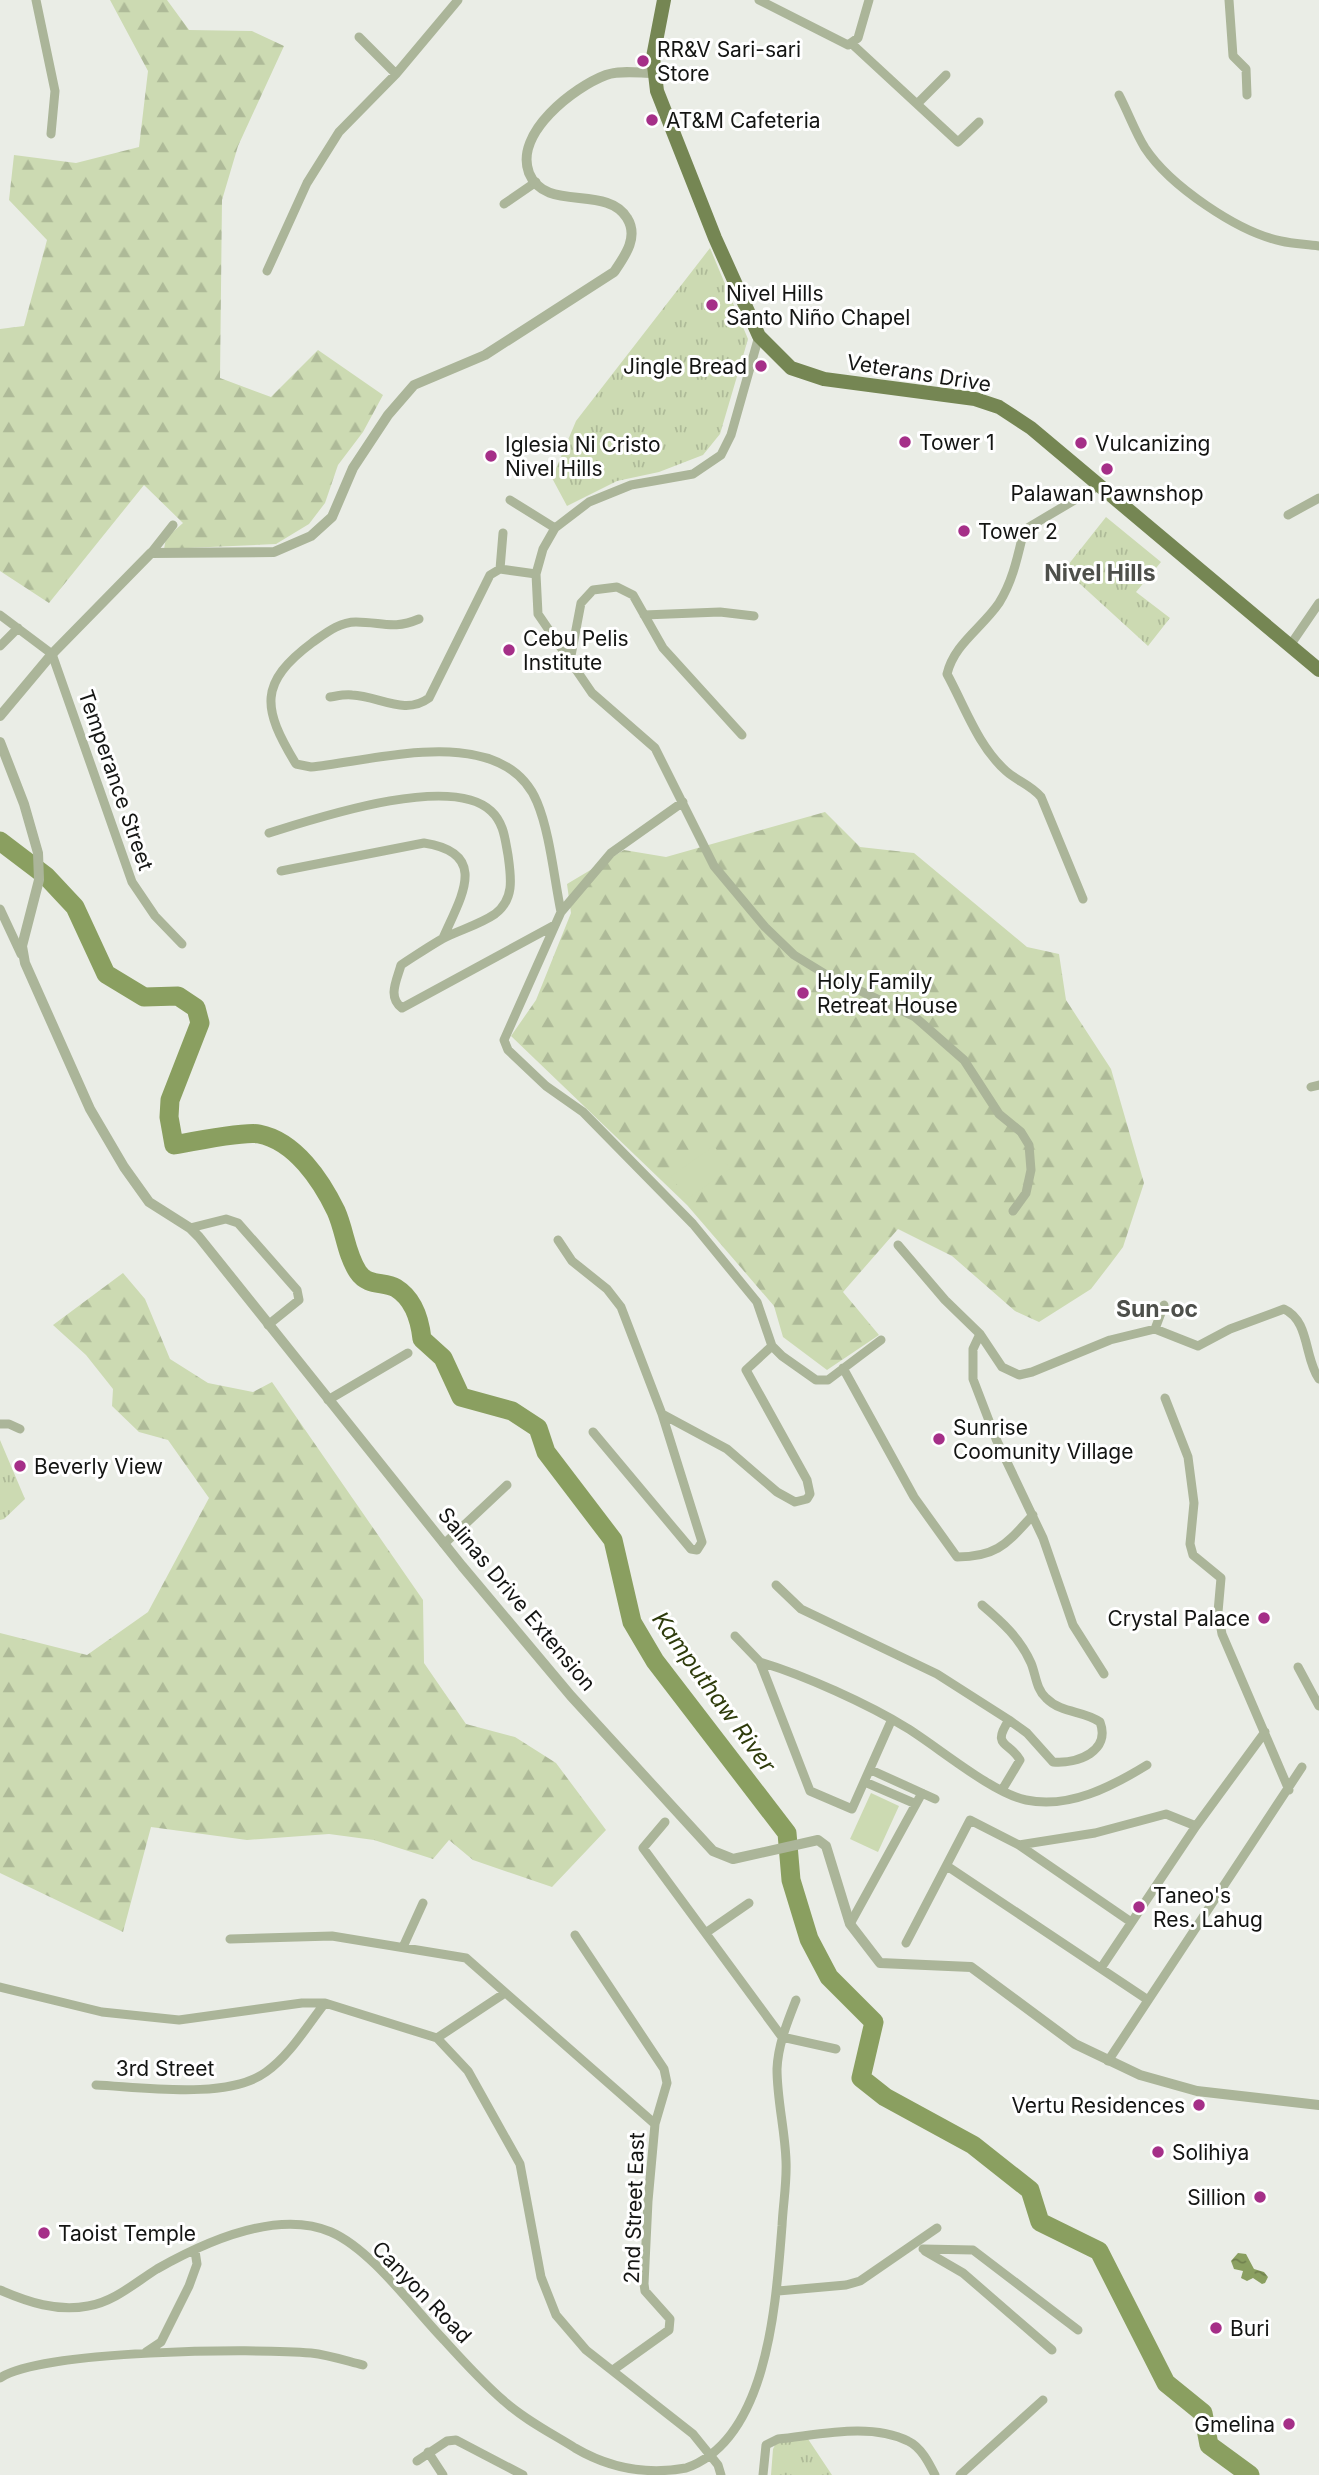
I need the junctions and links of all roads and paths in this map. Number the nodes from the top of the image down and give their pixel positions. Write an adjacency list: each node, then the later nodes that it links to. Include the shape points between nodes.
1 (36, 0): 16 (street, via 55,91)
2 (458, 0): 10 (street)
3 (664, 0): 9 (main road, Veterans Drive)
4 (759, 0): 8 (street, via 848,46)
5 (869, 0): 8 (street)
6 (1229, 0): 13 (street, via 1233,56 1246,69)
7 (359, 37): 10 (street)
8 (852, 44): 14 (street)
9 (654, 73): 17 (street, via 608,74 559,104 541,122 530,145 528,164); 21 (main road, Veterans Drive, via 664,114)
10 (396, 75): 20 (street, via 339,132 320,161)
11 (946, 75): 14 (street)
12 (1119, 95): 19 (street, via 1146,149 1178,183 1219,213 1258,233)
13 (1247, 95)
14 (918, 103): 15 (street, via 958,142)
15 (979, 122)
16 (51, 134)
17 (536, 182): 18 (street); 29 (street, via 565,197 602,200 620,208 629,220 631,239 628,253 614,272 485,355 414,386 388,415 353,468 332,517 311,536 274,552)
18 (504, 204)
19 (1319, 246)
20 (267, 271)
21 (759, 336): 22 (main road, Veterans Drive, via 781,361 805,375 975,399 999,407); 27 (street, via 721,455 693,474 631,485 589,502)
22 (1100, 485): 38 (main road, Veterans Drive); 50 (street, via 1024,530 1010,584 997,606 951,657 947,674 984,744 1007,772 1031,785 1041,797)
23 (1319, 498): 25 (street)
24 (510, 500): 27 (street)
25 (1288, 515)
26 (173, 525): 29 (street)
27 (555, 528): 31 (street, via 542,549)
28 (503, 533): 30 (street)
29 (151, 553): 40 (street)
30 (500, 569): 31 (street); 43 (street, via 483,584 429,698 421,704 395,705 353,695)
31 (536, 575): 41 (street, via 538,614)
32 (1319, 603): 38 (street)
33 (0, 615): 37 (street)
34 (644, 615): 35 (street); 41 (street, via 633,595 617,587 593,590 581,603); 45 (street, via 663,648)
35 (754, 615)
36 (419, 619): 52 (street, via 404,625 355,622 333,627 288,661 271,690 272,715 283,743 296,764 311,767 419,751 479,757 512,769 538,804)
37 (18, 628): 39 (street); 40 (street)
38 (1291, 644): 42 (main road, Veterans Drive)
39 (0, 646)
40 (52, 654): 44 (street); 55 (street, Temperance Street, via 132,882)
41 (570, 661): 47 (street, via 592,693 655,748)
42 (1319, 670)
43 (330, 697)
44 (0, 716)
45 (742, 735)
46 (0, 742): 56 (street, via 38,853 39,880)
47 (683, 802): 52 (street, via 611,853); 57 (street, via 715,866 794,955 915,1017 964,1060 999,1114 1029,1145 1031,1170 1026,1193)
48 (269, 833): 54 (street, via 349,810 419,797 447,796 489,808 504,830 512,879 508,900 496,913)
49 (281, 872): 54 (street, via 424,844 441,846 458,854 466,880)
50 (1083, 899)
51 (0, 909): 56 (street)
52 (561, 912): 53 (street)
53 (554, 926): 54 (street, via 402,1008 393,994 401,965); 66 (street, via 504,1040 508,1050 546,1086 583,1112 693,1224 757,1301)
54 (443, 938)
55 (182, 944)
56 (21, 954): 58 (street, Salinas Drive Extension, via 90,1109 124,1167 149,1202)
57 (1013, 1211)
58 (190, 1228): 62 (street, Salinas Drive Extension); 62 (street, via 226,1219 238,1223 297,1290 299,1300)
59 (558, 1240): 72 (street, via 572,1261 607,1289 621,1307)
60 (898, 1245): 64 (street)
61 (1164, 1305): 63 (street)
62 (268, 1325): 71 (street, Salinas Drive Extension)
63 (1155, 1329): 64 (street, via 1110,1340 1019,1375 1002,1367); 69 (street, via 1198,1346 1230,1328 1284,1309 1301,1325)
64 (981, 1334): 77 (street, via 973,1349 973,1379)
65 (881, 1340): 68 (street)
66 (772, 1346): 68 (street, via 816,1380 828,1380); 72 (street, via 747,1370 807,1480 807,1499 795,1502 777,1492 727,1449)
67 (408, 1353): 71 (street)
68 (843, 1368): 77 (street, via 914,1497 957,1557 989,1555)
69 (1319, 1379)
70 (1166, 1398): 88 (street, via 1188,1457 1194,1503 1193,1555 1221,1578 1218,1612 1222,1634)
71 (328, 1400): 78 (street, Salinas Drive Extension)
72 (662, 1414): 75 (street, via 702,1542 697,1550 691,1549)
73 (0, 1424): 74 (street)
74 (20, 1429)
75 (593, 1432)
76 (507, 1485): 78 (street)
77 (1033, 1515): 84 (street, via 1073,1625)
78 (444, 1544): 105 (street, Salinas Drive Extension, via 571,1696 713,1851 733,1859 807,1840 826,1846)
79 (776, 1585): 87 (street, via 801,1609 937,1674)
80 (982, 1605): 87 (street, via 1012,1632 1047,1700 1096,1719 1103,1738 1097,1749 1080,1759 1053,1762)
81 (735, 1636): 82 (street)
82 (760, 1662): 86 (street); 92 (street, via 810,1791 852,1809)
83 (1298, 1667): 85 (street)
84 (1104, 1674)
85 (1319, 1706)
86 (891, 1719): 91 (street); 93 (street)
87 (1010, 1720): 93 (street, via 1001,1737 1020,1760)
88 (1265, 1732): 94 (street); 99 (street)
89 (1147, 1765): 93 (street, via 1099,1790 1060,1801 1025,1800)
90 (1302, 1768): 94 (street)
91 (871, 1770): 92 (street); 95 (street)
92 (865, 1782): 97 (street)
93 (1002, 1790)
94 (1289, 1790): 115 (street)
95 (922, 1793): 96 (street); 97 (street)
96 (934, 1799)
97 (916, 1804): 105 (street)
98 (665, 1822): 106 (street, via 643,1848)
99 (1196, 1826): 100 (street, via 1166,1814 1096,1833); 104 (street)
100 (1019, 1845): 101 (street, via 970,1820); 104 (street)
101 (947, 1866): 109 (street); 111 (street)
102 (423, 1903): 110 (street)
103 (749, 1903): 106 (street)
104 (1131, 1922): 111 (street)
105 (850, 1924): 120 (street, Salinas Drive Extension, via 880,1963 971,1967 1075,2044)
106 (707, 1932): 117 (street)
107 (575, 1935): 123 (street, via 664,2069 667,2083)
108 (230, 1938): 110 (street, 2nd Street East, via 332,1936)
109 (906, 1943)
110 (403, 1947): 113 (street, 2nd Street East, via 466,1958)
111 (1101, 1968): 115 (street)
112 (0, 1987): 116 (street, via 102,2012 179,2020)
113 (505, 1993): 118 (street); 123 (street, 2nd Street East)
114 (796, 2000): 117 (street)
115 (1148, 2000): 120 (street)
116 (325, 2003): 118 (street); 121 (street, 3rd Street, via 277,2064 262,2075 233,2085 190,2089)
117 (782, 2037): 119 (street); 128 (street, via 777,2068 786,2176)
118 (437, 2038): 133 (street, via 468,2071 520,2164 547,2297 566,2329)
119 (836, 2049)
120 (1108, 2062): 122 (street, Salinas Drive Extension, via 1197,2091)
121 (96, 2085)
122 (1319, 2105)
123 (655, 2124): 133 (street, 2nd Street East, via 644,2284 670,2319 670,2330)
124 (937, 2228): 125 (street)
125 (919, 2246): 128 (street, via 860,2281); 129 (street, via 973,2250); 130 (street, via 963,2273)
126 (195, 2251): 127 (street, Canyon Road, via 90,2306 42,2305); 131 (street, via 197,2264 189,2286 161,2342); 137 (street, Canyon Road, via 222,2237 264,2226 330,2231 382,2272 502,2400 591,2458 649,2474 672,2473)
127 (0, 2290)
128 (778, 2291): 137 (street, via 760,2376 737,2424)
129 (1078, 2330)
130 (1052, 2350)
131 (145, 2353): 132 (street, via 314,2353); 134 (street, via 12,2370)
132 (363, 2365)
133 (612, 2370): 137 (street, via 693,2434)
134 (0, 2378)
135 (1044, 2400): 144 (street)
136 (428, 2452): 138 (street); 139 (street); 140 (street, via 447,2441 466,2443)
137 (712, 2458): 141 (street)
138 (417, 2461)
139 (443, 2475)
140 (523, 2475)
141 (721, 2475)
142 (763, 2475): 143 (street, via 766,2445 778,2439 864,2431 908,2441)
143 (935, 2475)
144 (960, 2475)

